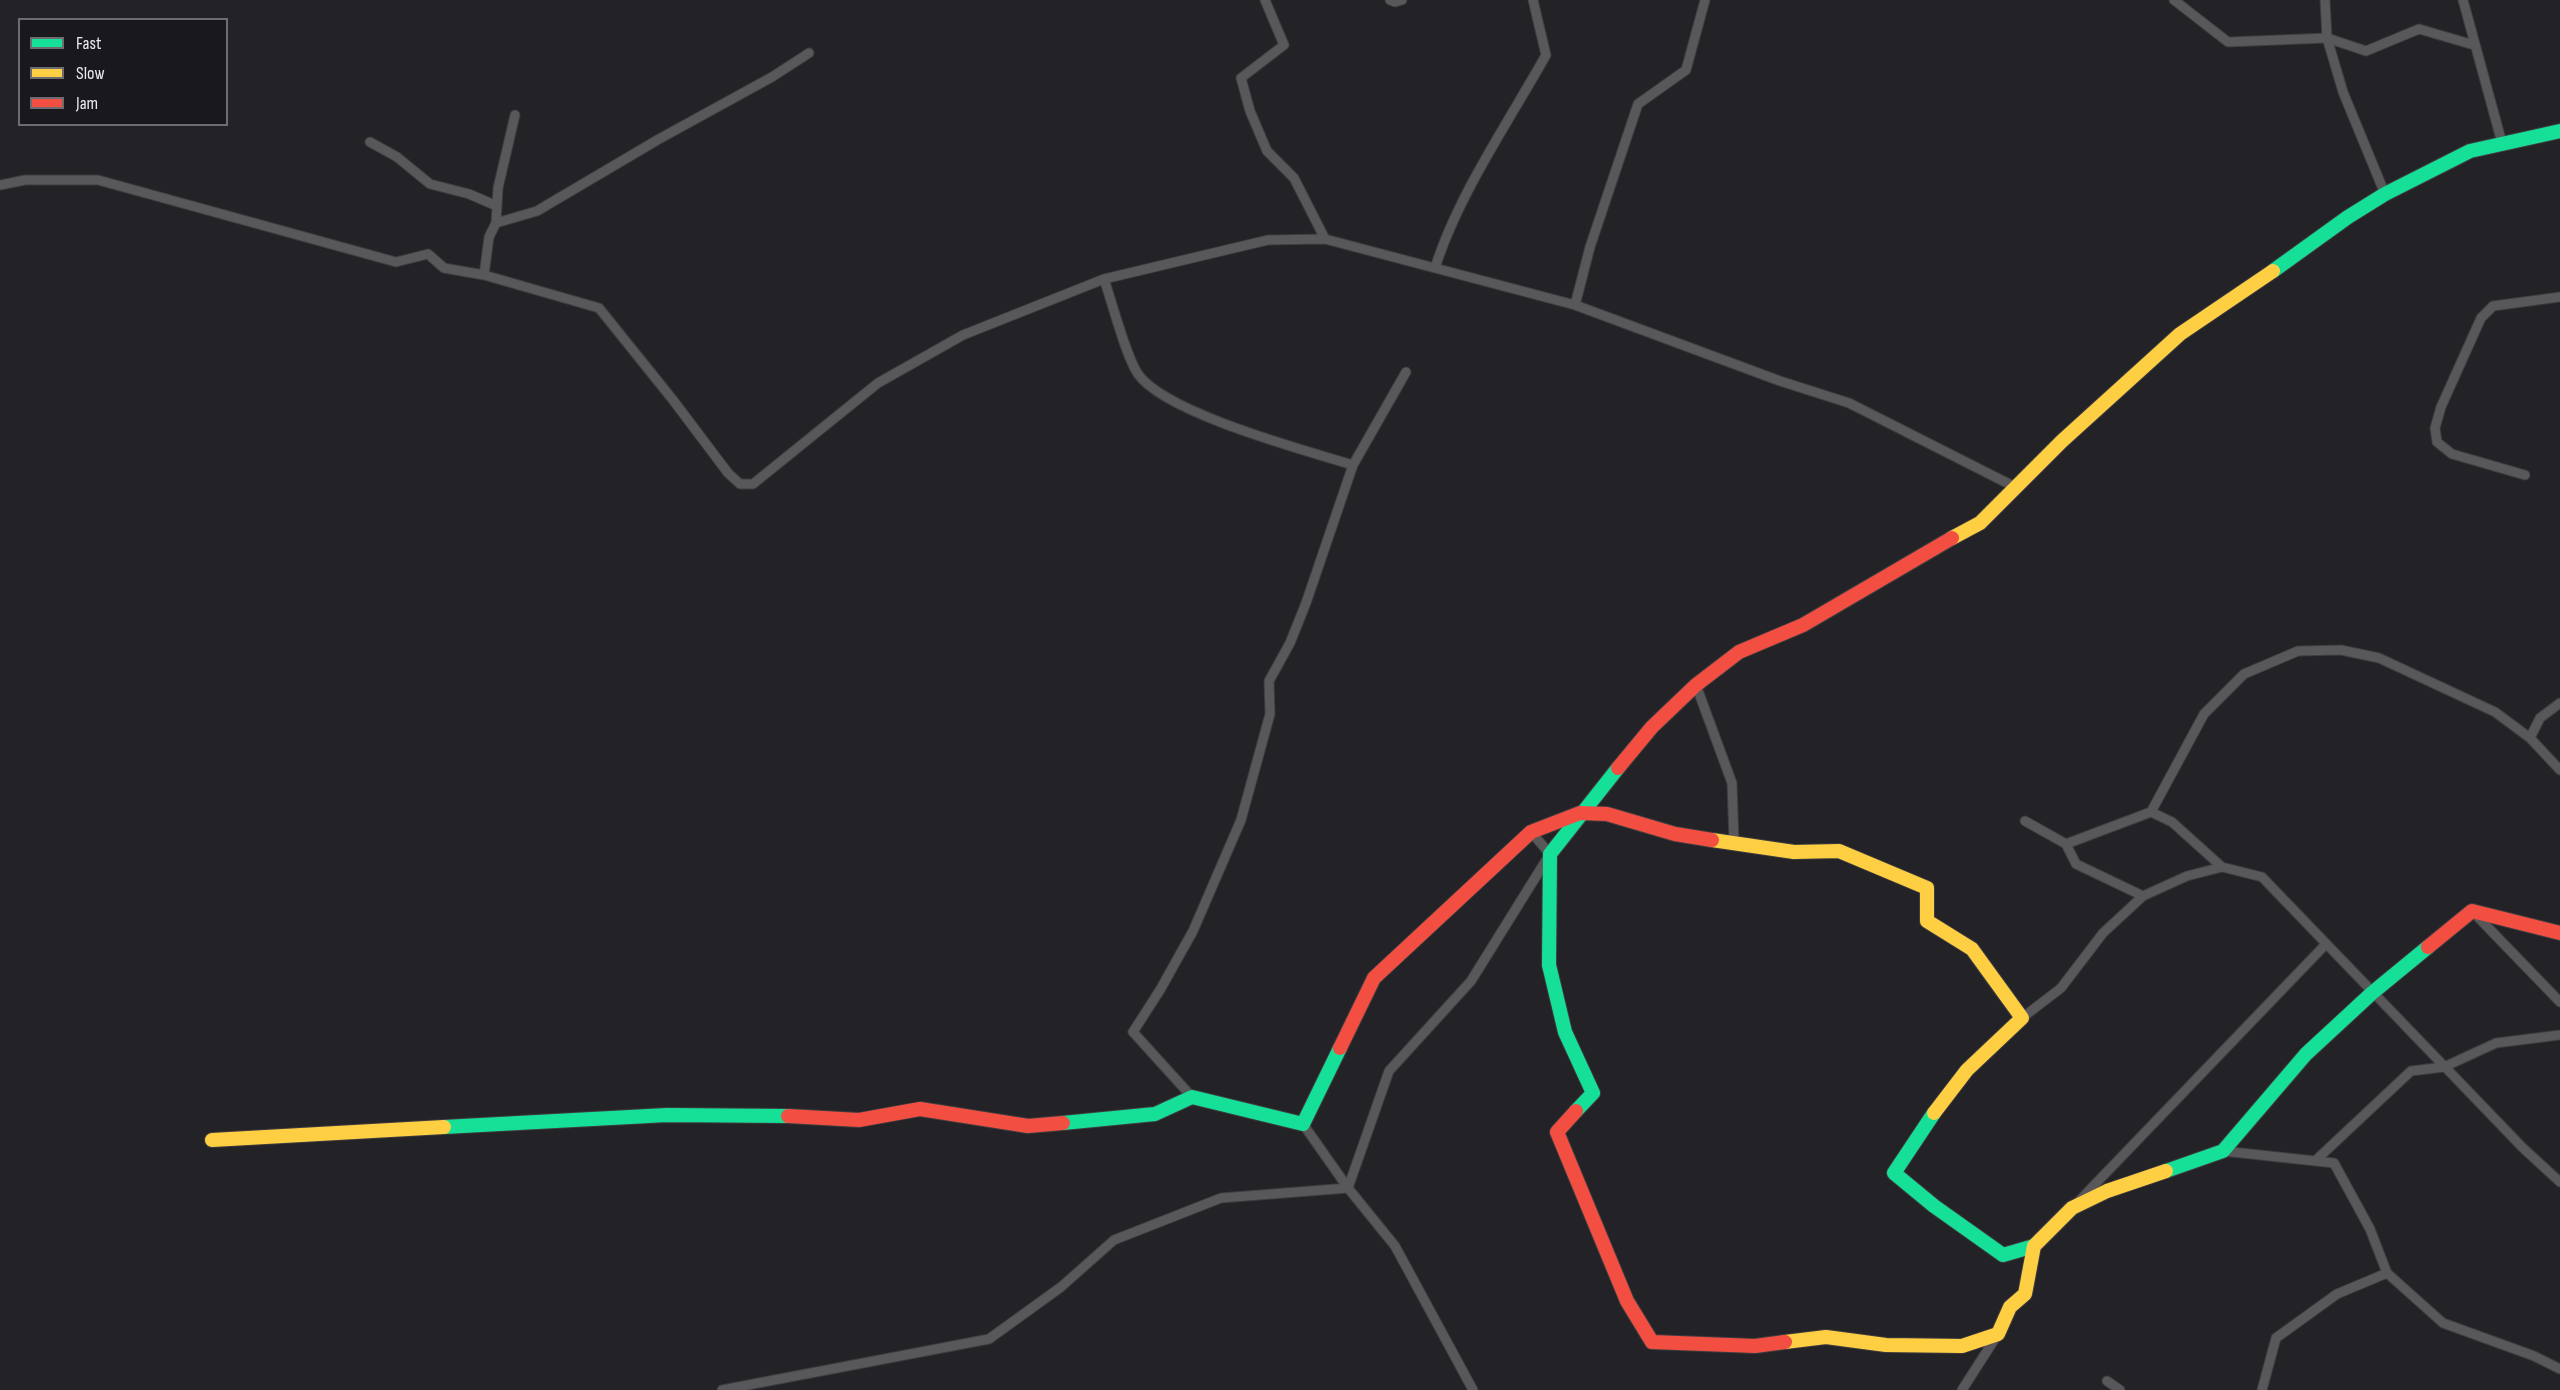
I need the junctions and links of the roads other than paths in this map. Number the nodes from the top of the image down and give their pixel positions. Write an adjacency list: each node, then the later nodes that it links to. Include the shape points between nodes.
1 (1265, 0): 20 (street, via 1284,45 1241,78 1267,151 1294,178)
2 (1390, 0): 3 (street)
3 (1402, 0)
4 (1533, 0): 21 (street, via 1546,55 1466,199)
5 (1705, 0): 25 (street, via 1686,70 1638,104 1590,247)
6 (2174, 0): 9 (street, via 2228,42)
7 (2325, 0): 9 (street)
8 (2463, 0): 10 (street)
9 (2327, 38): 10 (street, via 2366,51 2419,29); 17 (street, via 2343,92)
10 (2474, 45): 15 (street)
11 (809, 53): 19 (street, via 537,211)
12 (515, 115): 18 (street)
13 (2560, 131): 15 (street)
14 (370, 142): 18 (street, via 397,157 430,184)
15 (2502, 142): 17 (street, via 2470,151)
16 (0, 185): 22 (street, via 25,180 98,180 369,256 396,262 428,255 444,268)
17 (2385, 194): 29 (street, via 2180,334 2062,441)
18 (497, 206): 19 (street)
19 (496, 223): 22 (street, via 489,237)
20 (1325, 239): 21 (street); 23 (street, via 1268,240)
21 (1435, 268): 25 (street)
22 (483, 275): 23 (street, via 599,308 740,484 753,484 878,383 954,340)
23 (1104, 279): 27 (street, via 1137,372 1148,386 1197,412 1256,436)
24 (2560, 297): 28 (street, via 2493,306 2481,318 2435,428 2437,442 2452,454)
25 (1575, 305): 29 (street, via 1849,403)
26 (1406, 372): 27 (street)
27 (1353, 465): 51 (street, via 1306,603 1269,681 1270,714 1241,820 1193,931 1133,1032)
28 (2525, 475)
29 (2017, 488): 30 (street, via 1980,523 1803,625 1739,652)
30 (1696, 685): 35 (street, via 1652,726); 38 (street, via 1732,783)
31 (2560, 703): 32 (street, via 2540,718)
32 (2530, 738): 33 (street); 34 (street, via 2495,712 2379,658 2341,650 2298,651 2244,674 2204,714)
33 (2560, 770)
34 (2151, 812): 39 (street); 41 (street, via 2172,822)
35 (1580, 813): 37 (street); 38 (street, via 1607,814 1675,834); 40 (street)
36 (2025, 821): 39 (street)
37 (1531, 832): 40 (street); 52 (street, via 1374,978)
38 (1734, 842): 48 (street, via 1794,852 1839,851 1927,888 1927,921 1971,949)
39 (2066, 844): 42 (street, via 2076,864)
40 (1550, 854): 57 (street, via 1471,981 1389,1071); 61 (street, via 1549,965 1564,1032 1593,1093 1557,1132 1627,1301 1652,1342 1755,1346 1826,1337 1886,1345 1962,1346)
41 (2222, 867): 42 (street, via 2187,876); 45 (street, via 2262,877)
42 (2143, 896): 48 (street, via 2103,933 2061,988)
43 (2472, 910): 44 (street); 46 (street); 47 (street)
44 (2560, 933)
45 (2326, 944): 46 (street); 58 (street)
46 (2372, 993): 50 (street); 54 (street, via 2306,1054)
47 (2560, 1002)
48 (2022, 1018): 59 (street, via 1954,1084 1894,1173 2003,1255)
49 (2560, 1035): 50 (street, via 2496,1043)
50 (2444, 1067): 55 (street, via 2411,1071); 56 (street)
51 (1192, 1097): 52 (street); 53 (street, via 1155,1114 1028,1126 920,1109 859,1120 667,1115)
52 (1303, 1124): 57 (street)
53 (212, 1140)
54 (2223, 1151): 55 (street); 58 (street, via 2107,1191)
55 (2315, 1161): 60 (street, via 2334,1163 2370,1229)
56 (2560, 1182)
57 (1348, 1188): 64 (street, via 1221,1198 1114,1240 1061,1287 988,1339); 65 (street, via 1395,1246)
58 (2072, 1208): 59 (street)
59 (2034, 1246): 61 (street, via 2025,1294 2010,1307)
60 (2387, 1273): 62 (street, via 2443,1323); 68 (street, via 2337,1294 2276,1338)
61 (1998, 1334): 66 (street)
62 (2560, 1369)
63 (2107, 1381): 67 (street)
64 (722, 1390)
65 (1473, 1390)
66 (1962, 1390)
67 (2120, 1390)
68 (2262, 1390)

